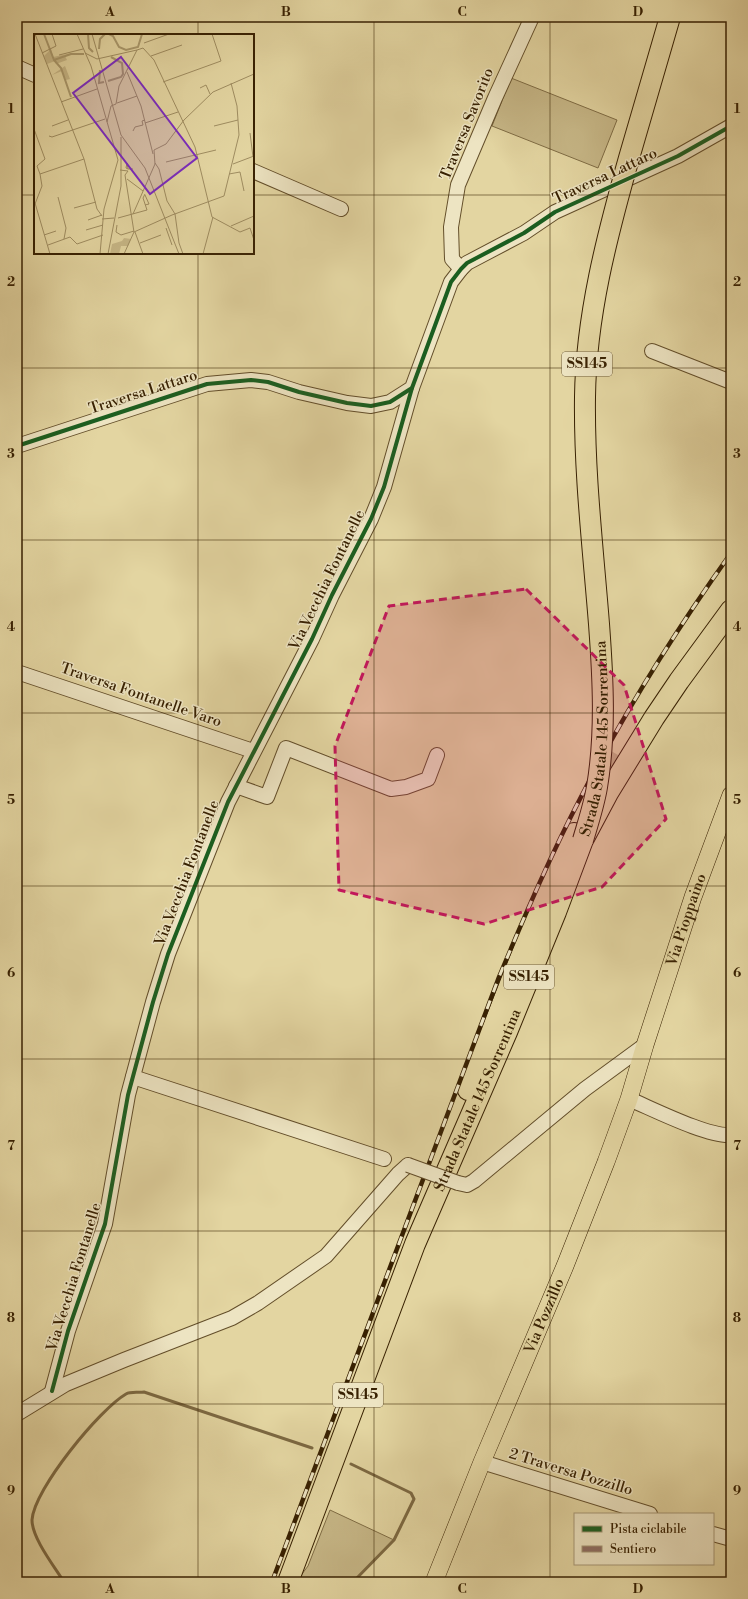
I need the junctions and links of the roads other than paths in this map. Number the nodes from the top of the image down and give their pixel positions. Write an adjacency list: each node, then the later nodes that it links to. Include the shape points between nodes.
1 (532, 17): 8 (street, Traversa Savorito, via 458,185 451,227 452,259)
2 (670, 17): 21 (highway, Strada Statale 145 Sorrentina / SS145, bridge, via 605,249 589,343 585,436 601,652 603,720 597,788)
3 (17, 67): 4 (street)
4 (34, 75)
5 (731, 126): 8 (street, Traversa Lattaro, via 678,156 555,212 524,233)
6 (254, 171): 7 (street)
7 (341, 209)
8 (460, 269): 11 (street, Traversa Lattaro, via 451,282)
9 (652, 351): 10 (street)
10 (730, 384)
11 (412, 388): 12 (street, Traversa Lattaro, via 390,402 371,406 306,394 268,382 251,380 207,384); 16 (street, Via Vecchia Fontanelle, via 384,487 371,519)
12 (17, 446)
13 (731, 595): 18 (highway, via 683,658)
14 (728, 615): 21 (highway, bridge, via 654,718)
15 (17, 672): 16 (street, Traversa Fontanelle Varo)
16 (253, 751): 19 (street, Via Vecchia Fontanelle)
17 (437, 755): 19 (street, via 428,780 391,788 286,748 267,797)
18 (618, 755)
19 (236, 786): 23 (street, Via Vecchia Fontanelle, via 168,954)
20 (731, 795): 22 (main road, Via Pioppaino, via 693,897)
21 (580, 834): 27 (highway, Strada Statale 145 Sorrentina / SS145, via 540,951 473,1113); 27 (highway, via 547,890 445,1155)
22 (645, 1045): 24 (main road, Via Pozzillo); 28 (street, bridge, via 585,1089 474,1181 467,1184 458,1183 408,1165 326,1256 258,1303 232,1318)
23 (134, 1077): 26 (street); 28 (street, Via Vecchia Fontanelle, via 123,1121 105,1224 68,1331)
24 (629, 1099): 25 (street, via 695,1127); 30 (main road, Via Pozzillo, via 565,1266)
25 (731, 1135)
26 (384, 1159)
27 (430, 1208): 34 (highway, Strada Statale 145 Sorrentina / SS145)
28 (52, 1391): 29 (street)
29 (17, 1414)
30 (482, 1462): 31 (street, 2 Traversa Pozzillo); 35 (main road, Via Pozzillo)
31 (647, 1513)
32 (714, 1534): 33 (street)
33 (731, 1539)
34 (288, 1582)
35 (434, 1582)

